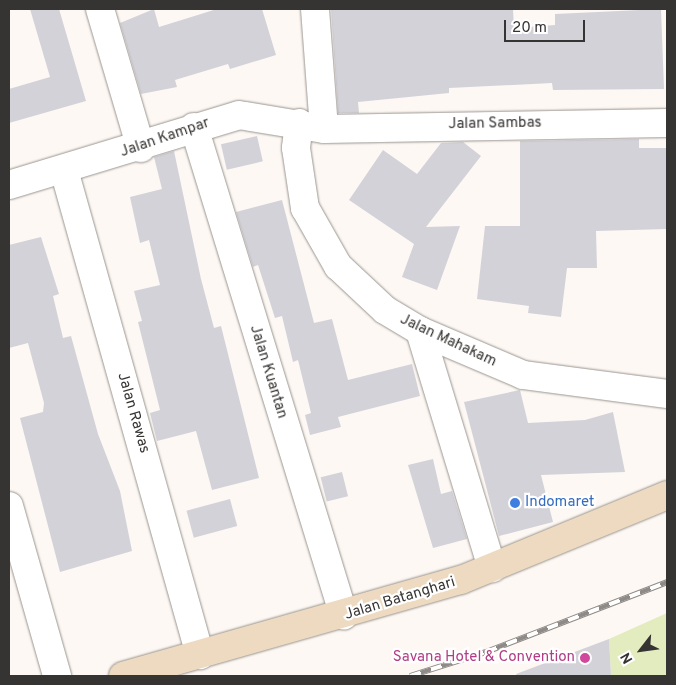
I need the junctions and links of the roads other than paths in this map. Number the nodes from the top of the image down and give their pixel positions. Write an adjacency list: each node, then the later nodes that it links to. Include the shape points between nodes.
1 (100, 9): 6 (street)
2 (315, 9): 4 (street, Jalan Mahakam)
3 (667, 122): 4 (street, Jalan Sambas)
4 (311, 126): 5 (street, Jalan Kampar, via 239,115); 9 (street, Jalan Mahakam, via 296,148 306,208 320,238 338,266 378,304)
5 (194, 127): 6 (street, Jalan Kampar); 14 (street, Jalan Kuantan)
6 (141, 148): 7 (street, Jalan Kampar)
7 (64, 170): 8 (street, Jalan Kampar); 15 (street, Jalan Rawas)
8 (9, 185)
9 (420, 331): 10 (street, Jalan Mahakam, via 523,375); 13 (street)
10 (667, 394)
11 (667, 494): 13 (street, Jalan Batanghari)
12 (9, 506): 16 (street)
13 (492, 568): 14 (street, Jalan Batanghari)
14 (344, 616): 15 (street, Jalan Batanghari)
15 (200, 655): 17 (street, Jalan Batanghari)
16 (57, 676)
17 (123, 676)

